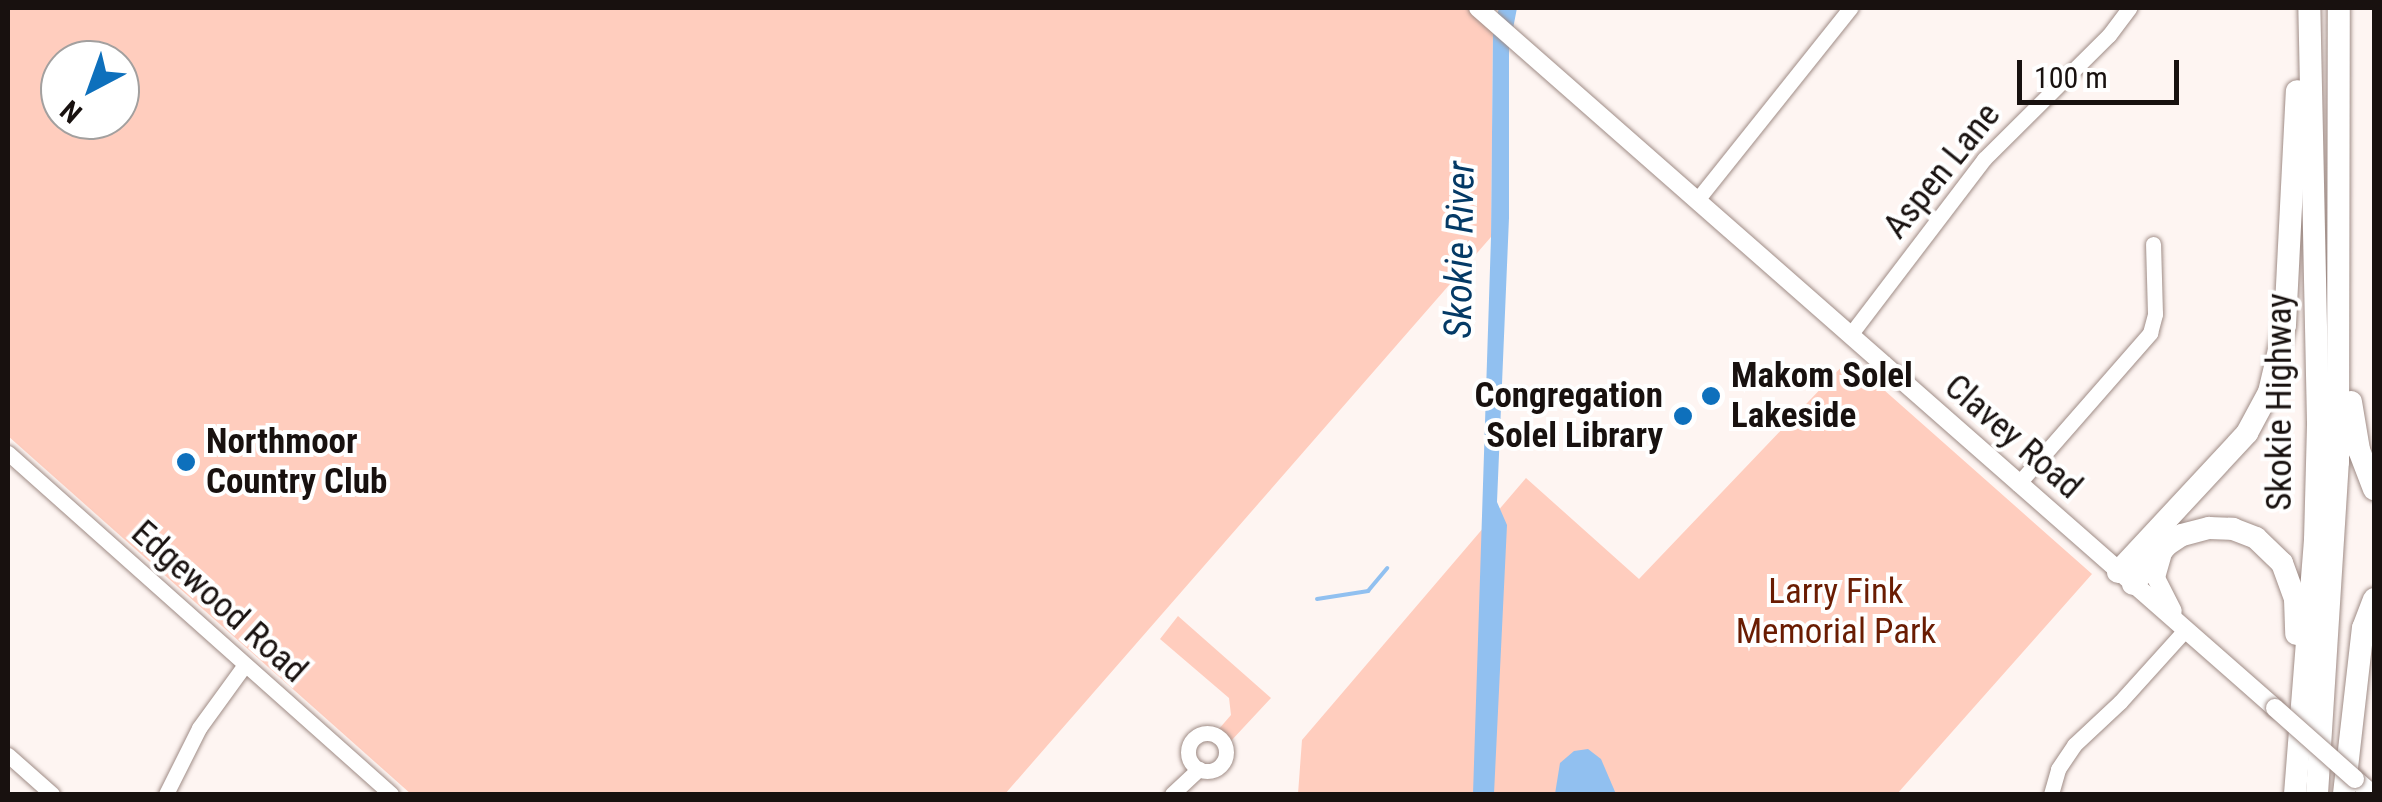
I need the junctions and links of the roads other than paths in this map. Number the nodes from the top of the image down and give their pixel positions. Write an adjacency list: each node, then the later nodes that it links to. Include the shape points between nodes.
1 (1850, 8): 6 (street)
2 (2129, 8): 9 (street, Aspen Lane, via 2002,138)
3 (2305, 8): 14 (highway, via 2285,325 2270,392 2247,433); 28 (highway, Skokie Highway, via 2317,442)
4 (2339, 8): 7 (highway, Skokie Highway)
5 (1482, 11): 6 (main road, Clavey Road)
6 (1697, 200): 9 (main road, Clavey Road)
7 (2339, 229): 12 (highway, via 2354,428); 29 (highway, Skokie Highway, via 2336,541)
8 (2154, 244): 11 (street, via 2150,333)
9 (1850, 335): 11 (main road, Clavey Road)
10 (8, 455): 17 (street, Edgewood Road)
11 (2018, 484): 14 (main road, Clavey Road)
12 (2374, 489)
13 (2167, 545): 14 (highway); 16 (main road, via 2156,578); 27 (highway, via 2195,530 2233,529 2266,546 2291,580 2297,623)
14 (2125, 578): 16 (main road, Clavey Road)
15 (2374, 599): 21 (highway, via 2363,628)
16 (2186, 628): 21 (main road, Clavey Road, bridge); 26 (street, via 2074,745)
17 (244, 666): 23 (street, via 199,728); 24 (street, Edgewood Road)
18 (8, 755): 22 (street)
19 (1198, 769): 25 (street)
20 (2374, 778): 21 (main road)
21 (2349, 787): 30 (main road, Clavey Road)
22 (52, 794)
23 (166, 794)
24 (391, 794)
25 (1172, 794)
26 (2051, 794)
27 (2284, 794)
28 (2295, 794)
29 (2317, 794)
30 (2372, 794)

